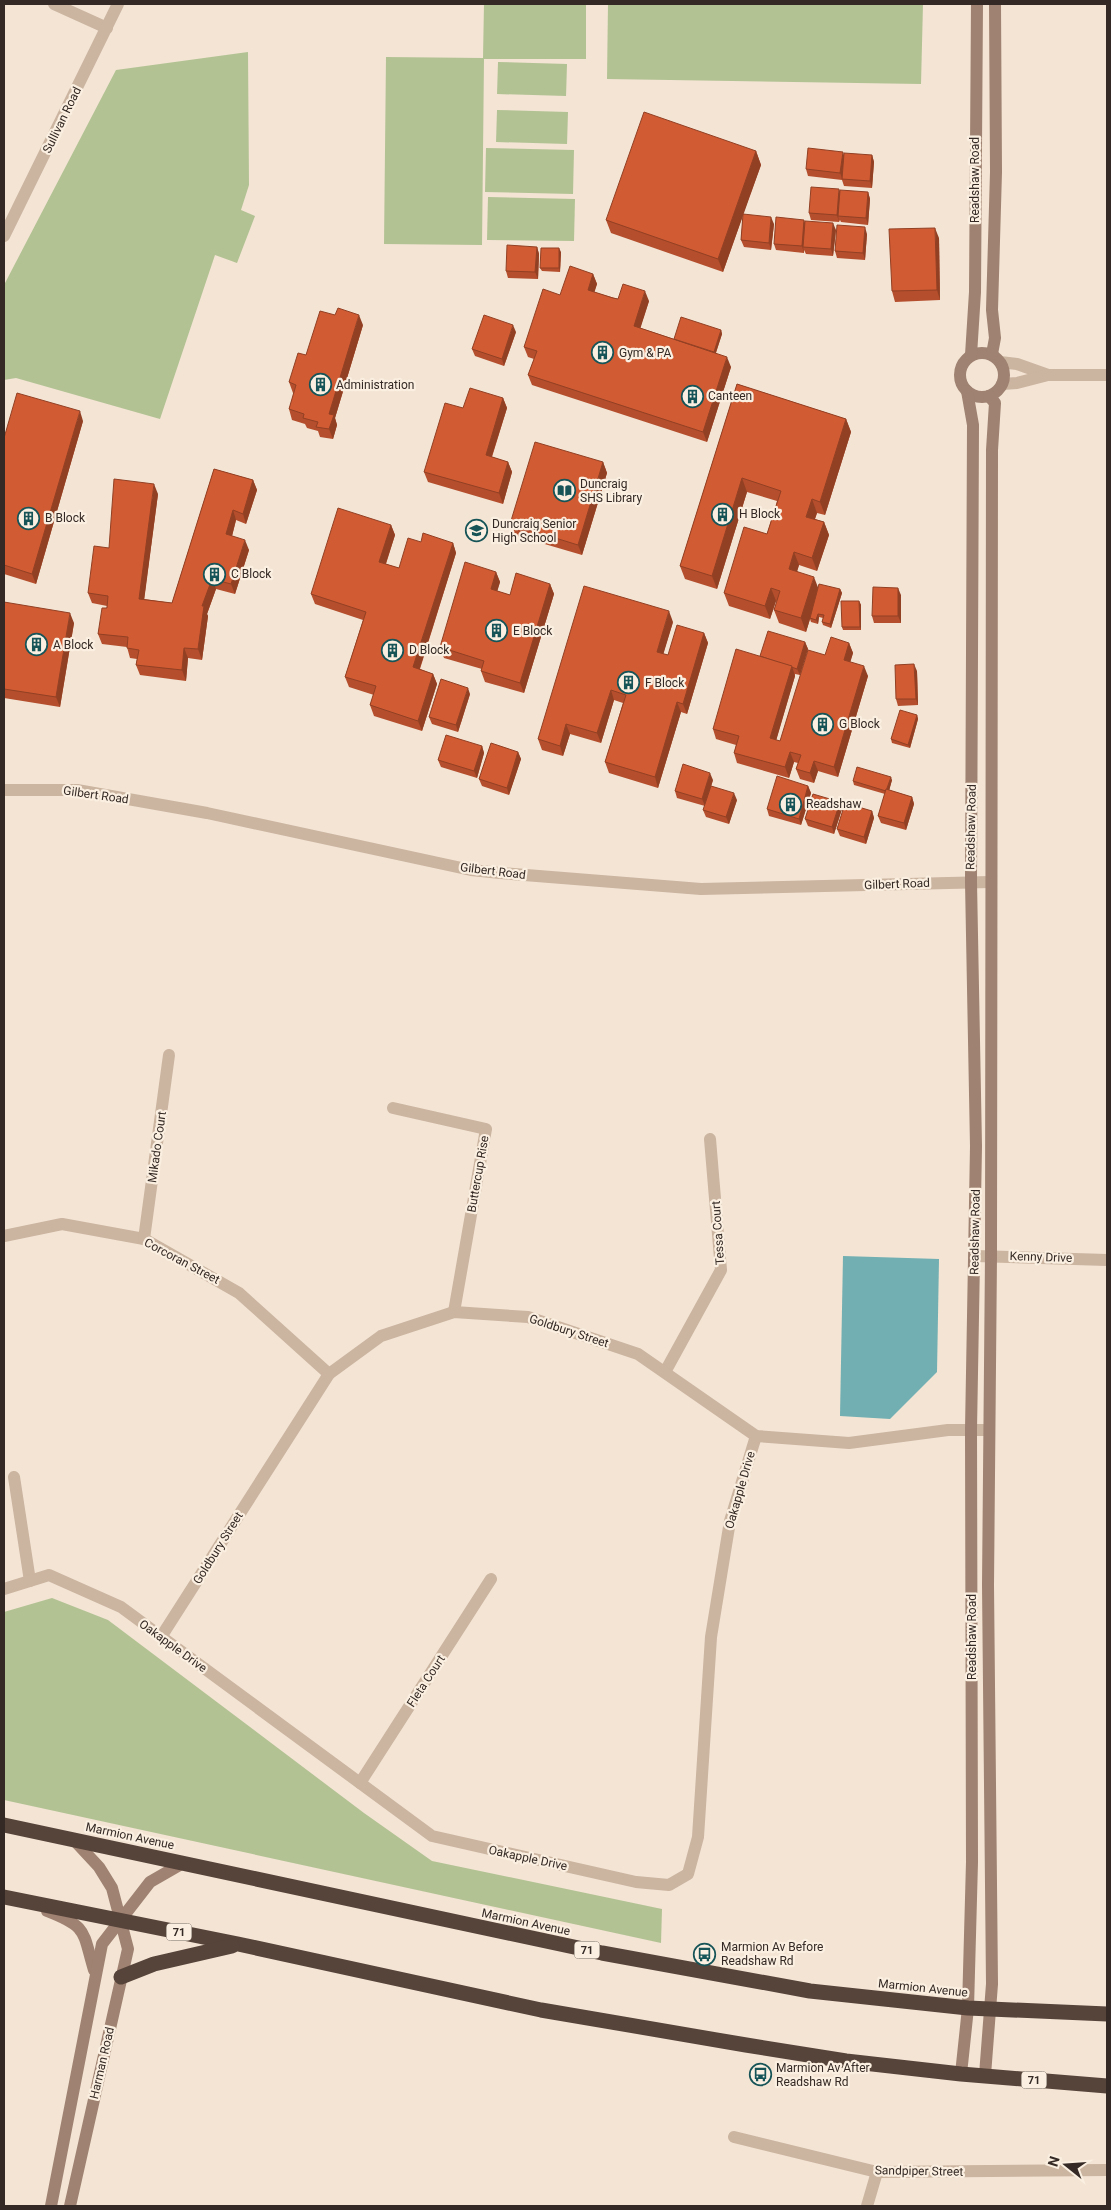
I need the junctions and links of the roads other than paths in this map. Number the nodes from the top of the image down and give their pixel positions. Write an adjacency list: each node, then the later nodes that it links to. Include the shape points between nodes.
1 (54, 4): 5 (street)
2 (118, 4): 5 (street, Sullivan Road)
3 (977, 4): 7 (street, Readshaw Road, via 975,292)
4 (995, 4): 8 (street, Readshaw Road, via 996,172 992,310)
5 (107, 28): 6 (street, Sullivan Road)
6 (4, 236)
7 (971, 355): 8 (street, via 984,352); 12 (street, via 962,364 960,373 960,381)
8 (996, 358): 9 (street); 11 (street, via 1004,376)
9 (1048, 375): 10 (street); 11 (street)
10 (1107, 375)
11 (1002, 384): 13 (street)
12 (967, 391): 13 (street, via 975,396); 15 (street, Readshaw Road, via 973,426 974,518)
13 (989, 396): 16 (street, Readshaw Road, via 995,404 992,450)
14 (4, 790): 15 (street, Gilbert Road, via 77,790 207,813 471,870 500,873 700,889)
15 (971, 882): 16 (street, Gilbert Road); 22 (street, Readshaw Road)
16 (990, 882): 23 (street, Readshaw Road)
17 (169, 1055): 21 (street, Mikado Court)
18 (393, 1108): 25 (street, Buttercup Rise, via 486,1129)
19 (710, 1140): 26 (street, Tessa Court, via 722,1270)
20 (4, 1236): 21 (street, Corcoran Street, via 62,1224)
21 (144, 1239): 27 (street, Corcoran Street, via 240,1293)
22 (975, 1256): 23 (street, Kenny Drive); 28 (street, Readshaw Road)
23 (991, 1256): 24 (street, Kenny Drive); 29 (street, Readshaw Road)
24 (1107, 1260)
25 (454, 1312): 26 (street, Goldbury Street, via 528,1318 638,1354); 27 (street, Goldbury Street, via 381,1336)
26 (665, 1372): 30 (street, Goldbury Street)
27 (329, 1374): 35 (street, Goldbury Street)
28 (971, 1430): 29 (street); 30 (street, via 948,1430 849,1444); 46 (street, Readshaw Road, via 972,1862)
29 (988, 1430): 47 (street, Readshaw Road)
30 (756, 1436): 36 (street, Oakapple Drive, via 730,1521 713,1627 698,1837 688,1874 669,1885 636,1882 432,1836)
31 (14, 1477): 33 (street)
32 (491, 1579): 36 (street, Fleta Court)
33 (30, 1581): 34 (street, Oakapple Drive); 35 (street, Oakapple Drive, via 49,1575 121,1607)
34 (4, 1589)
35 (162, 1637): 36 (street, Oakapple Drive)
36 (360, 1783)
37 (4, 1825): 38 (highway, Marmion Avenue / 71)
38 (73, 1839): 39 (highway, Marmion Avenue / 71); 42 (street, Harman Road, via 99,1867 112,1888)
39 (183, 1863): 42 (street, Harman Road, via 150,1882); 46 (highway, Marmion Avenue / 71, via 602,1953 810,1991)
40 (4, 1897): 41 (highway, 71)
41 (24, 1901): 42 (highway, 71); 44 (street, Harman Road, via 77,1924 90,1948)
42 (119, 1921): 43 (highway, 71); 44 (street, Harman Road, via 102,1944); 45 (street, Harman Road, via 128,1949)
43 (238, 1944): 45 (highway, via 154,1964); 49 (highway, 71, via 541,2010 837,2059)
44 (95, 1972): 55 (street, Harman Road)
45 (121, 1977): 56 (street, Harman Road)
46 (968, 2008): 47 (highway, Marmion Avenue / 71); 49 (street, Readshaw Road)
47 (992, 2009): 48 (highway, Marmion Avenue / 71); 50 (street, Readshaw Road)
48 (1107, 2014)
49 (961, 2074): 50 (highway, 71)
50 (985, 2075): 51 (highway, 71)
51 (1107, 2086)
52 (734, 2137): 54 (street, Sandpiper Street)
53 (1107, 2170): 54 (street, Sandpiper Street)
54 (877, 2172): 57 (street)
55 (51, 2206)
56 (70, 2206)
57 (867, 2206)

